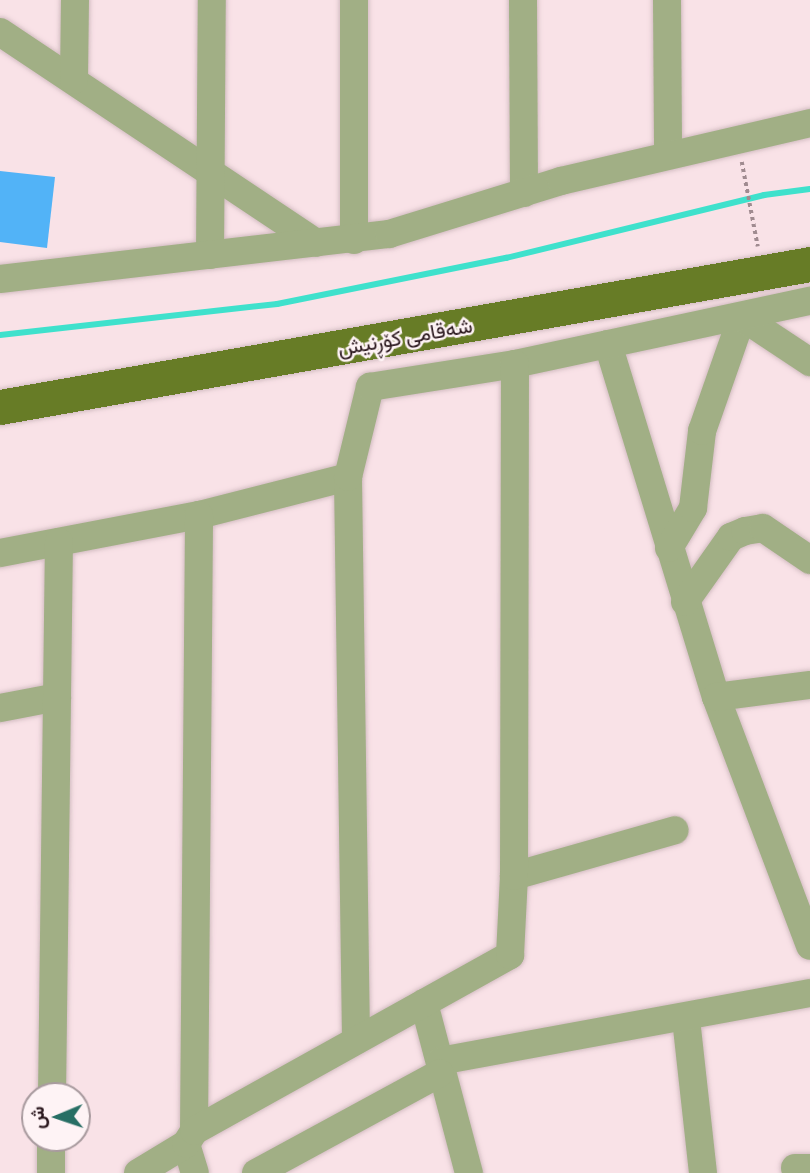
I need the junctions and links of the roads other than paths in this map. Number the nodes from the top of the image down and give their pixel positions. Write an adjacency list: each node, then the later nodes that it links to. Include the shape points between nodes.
1 (75, 0): 7 (street)
2 (212, 0): 10 (street)
3 (354, 0): 12 (street)
4 (523, 0): 11 (street)
5 (667, 0): 9 (street)
6 (0, 33): 7 (street)
7 (75, 80): 10 (street)
8 (810, 122): 9 (street)
9 (668, 155): 11 (street)
10 (208, 175): 13 (street); 14 (street)
11 (524, 193): 12 (street)
12 (354, 240): 13 (street)
13 (316, 243): 14 (street)
14 (210, 255): 16 (street)
15 (810, 264): 22 (main road, شەقامی کۆڕنیش)
16 (0, 279)
17 (810, 301): 18 (street)
18 (742, 317): 19 (street); 20 (street); 26 (street, via 702,431 693,508)
19 (608, 344): 21 (street); 26 (street)
20 (810, 362)
21 (515, 365): 23 (street, via 370,387); 35 (street)
22 (0, 407)
23 (348, 477): 24 (street); 40 (street)
24 (200, 515): 25 (street); 43 (street)
25 (59, 542): 27 (street); 32 (street)
26 (669, 548): 29 (street)
27 (0, 553)
28 (810, 560): 29 (street, via 763,528 745,531 731,537)
29 (685, 601): 31 (street)
30 (810, 685): 31 (street)
31 (716, 696): 36 (street)
32 (57, 697): 33 (street); 42 (street)
33 (0, 708)
34 (675, 830): 35 (street)
35 (514, 876): 38 (street, via 510,955)
36 (810, 946)
37 (810, 993): 39 (street)
38 (424, 1003): 40 (street); 41 (street)
39 (686, 1018): 41 (street); 50 (street)
40 (356, 1038): 43 (street)
41 (440, 1067): 45 (street); 49 (street)
42 (52, 1082)
43 (190, 1138): 47 (street); 48 (street)
44 (51, 1152): 46 (street)
45 (271, 1170)
46 (51, 1173)
47 (138, 1173)
48 (195, 1173)
49 (469, 1173)
50 (703, 1173)

